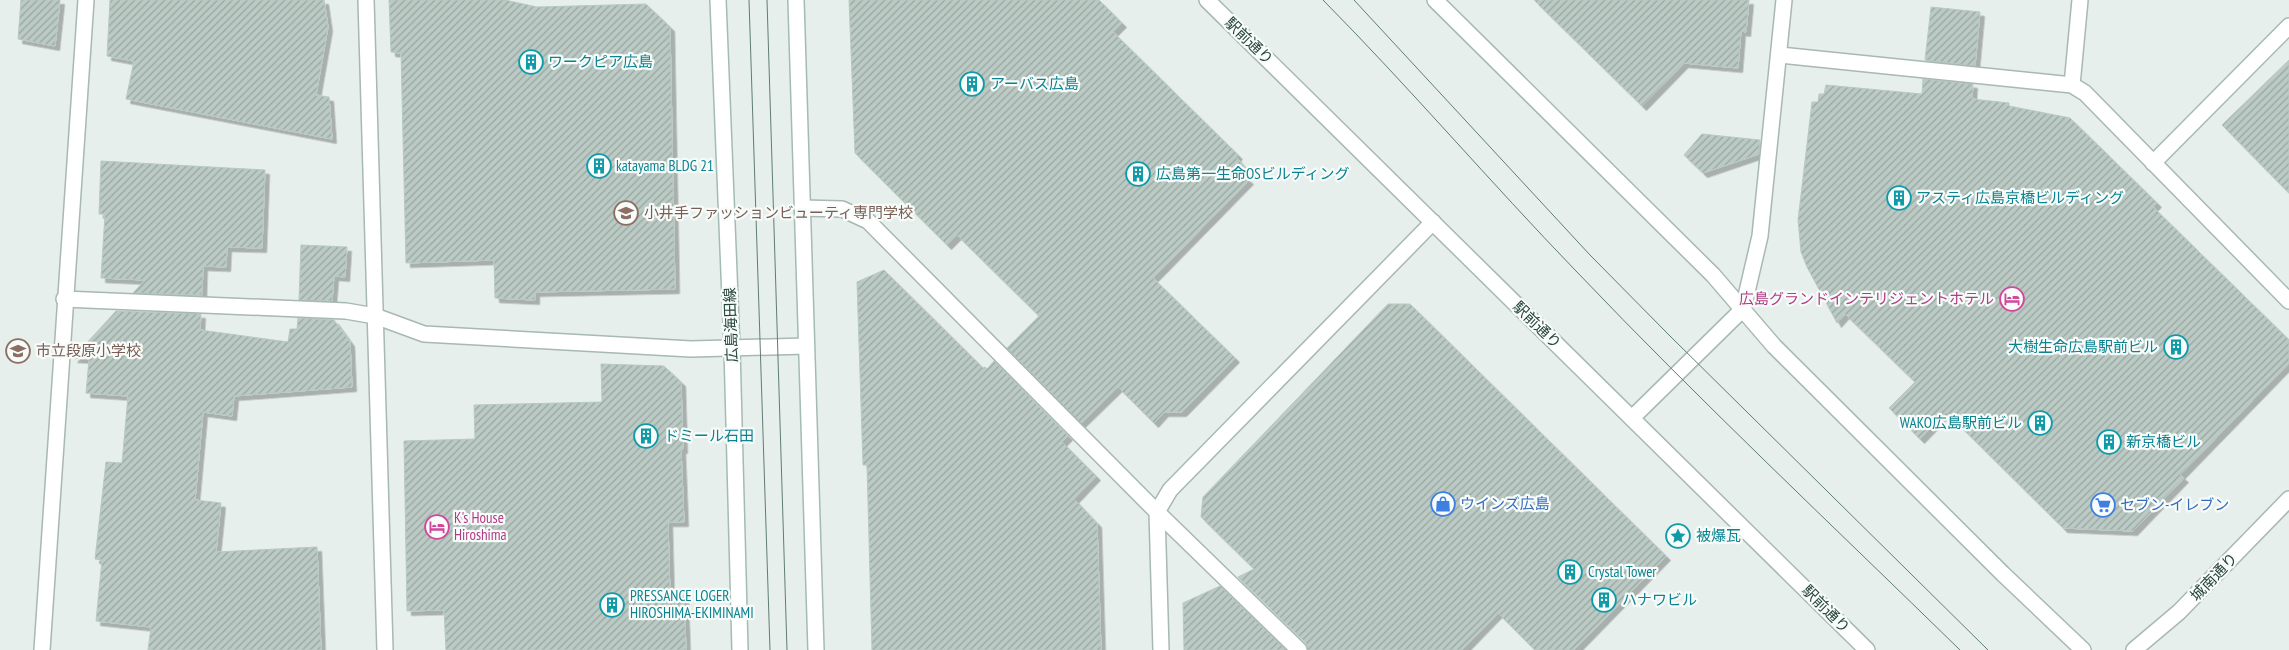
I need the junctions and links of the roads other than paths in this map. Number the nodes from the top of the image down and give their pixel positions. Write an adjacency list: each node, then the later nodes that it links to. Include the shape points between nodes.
1 (86, 0): 15 (street)
2 (366, 0): 18 (street)
3 (718, 0): 20 (street, 広島海田線)
4 (796, 0): 13 (street)
5 (1207, 0): 14 (street, 駅前通り)
6 (1435, 0): 17 (street, via 1713,274)
7 (1784, 0): 10 (street)
8 (2080, 0): 11 (street)
9 (2289, 26): 12 (street)
10 (1780, 55): 11 (street); 17 (street, via 1760,236)
11 (2072, 85): 12 (street, via 2085,93)
12 (2153, 164): 16 (street)
13 (802, 208): 19 (street); 23 (street, via 842,208 868,221)
14 (1433, 222): 21 (street, 駅前通り); 23 (street, via 1170,490)
15 (64, 299): 18 (street, via 346,311); 24 (street)
16 (2289, 301)
17 (1743, 309): 21 (street); 31 (street, via 1781,352)
18 (375, 316): 20 (street, via 424,334 691,349); 25 (street)
19 (806, 346): 20 (street); 27 (street)
20 (732, 348): 26 (street, 広島海田線)
21 (1633, 418): 30 (street, 駅前通り)
22 (2289, 499): 32 (street, 城南通り, via 2179,612)
23 (1156, 512): 28 (street); 29 (street)
24 (42, 650)
25 (385, 650)
26 (740, 650)
27 (816, 650)
28 (1161, 650)
29 (1299, 650)
30 (1867, 650)
31 (2083, 650)
32 (2134, 650)

